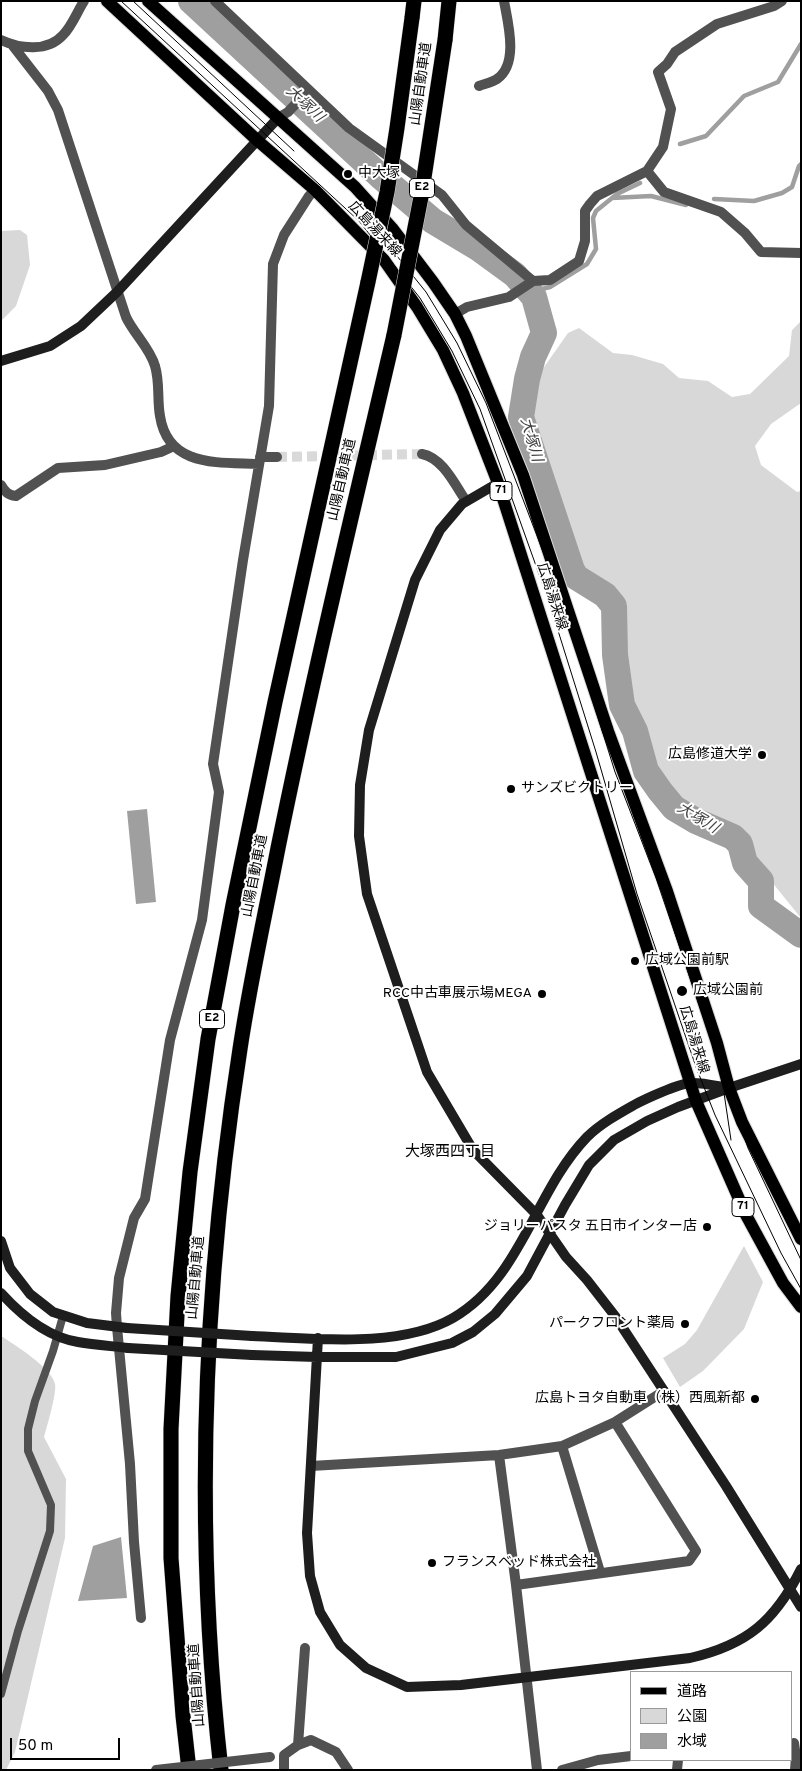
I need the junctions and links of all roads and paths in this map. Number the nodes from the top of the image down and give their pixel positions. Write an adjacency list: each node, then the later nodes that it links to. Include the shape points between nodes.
1 (84, 1): 10 (street, via 63,35 52,43 36,48)
2 (107, 1): 14 (main road, 広島湯来線 / 71)
3 (148, 1): 13 (main road, 広島湯来線 / 71)
4 (215, 1): 12 (street)
5 (414, 1): 64 (highway, 山陽自動車道 / E2, bridge, via 387,192 233,905 208,1039 190,1172 178,1296 171,1429 171,1558)
6 (449, 1): 65 (highway, 山陽自動車道 / E2, bridge, via 422,189 394,335 307,708 269,893 240,1048 223,1176 211,1299 205,1433 206,1555)
7 (504, 1): 11 (street, via 510,37 509,62 498,78)
8 (782, 1): 15 (street, via 717,24 675,52 658,72 671,110 663,148)
9 (1, 40): 10 (street)
10 (13, 46): 19 (street, via 48,91 58,110)
11 (479, 86)
12 (306, 93): 13 (street); 18 (street, via 442,195 466,224)
13 (283, 115): 14 (street); 20 (main road, 広島湯来線 / 71, via 392,228)
14 (258, 141): 16 (main road, 広島湯来線 / 71); 19 (street)
15 (647, 171): 17 (street, via 664,192 720,212 761,252); 18 (street, via 597,196 590,204 585,211 585,241 579,261 550,280)
16 (315, 190): 25 (street, via 284,235 273,264 269,406); 26 (main road, 広島湯来線 / 71, via 384,260 417,307 443,350 463,393)
17 (801, 253)
18 (533, 281): 20 (street, via 509,297 468,307)
19 (117, 292): 21 (street, via 81,326 50,346); 22 (street, via 130,324 152,356 161,425)
20 (456, 314): 31 (main road, 広島湯来線 / 71, via 523,475 608,731 667,891)
21 (1, 361)
22 (174, 446): 25 (street, via 195,459); 27 (street, via 105,465 58,468 16,496 10,495)
23 (422, 454): 28 (street, via 440,463)
24 (277, 457): 25 (street)
25 (260, 461): 40 (street, via 242,560 213,764 219,792 202,920 170,1040 145,1199 134,1218 119,1278 116,1313)
26 (498, 483): 28 (street); 30 (main road, 広島湯来線 / 71)
27 (1, 485)
28 (466, 501): 33 (street, via 440,530 415,580 369,730 360,785 359,836 367,894 427,1072 473,1150)
29 (801, 1064): 31 (street)
30 (690, 1083): 31 (street); 32 (main road, 広島湯来線 / 71); 33 (street, via 640,1102 587,1136 564,1167)
31 (729, 1088): 32 (street); 35 (main road, 広島湯来線 / 71, via 742,1122)
32 (696, 1101): 34 (street, via 647,1121 614,1140 589,1165); 38 (main road, 広島湯来線 / 71, via 746,1215 783,1283)
33 (537, 1214): 34 (street); 42 (street, via 506,1267 481,1297 453,1318 429,1328 377,1339)
34 (550, 1234): 44 (street, via 527,1276 495,1314 473,1332 452,1343 396,1357); 45 (street, via 615,1316)
35 (801, 1239)
36 (1, 1241): 39 (street, via 10,1268 30,1294)
37 (1, 1293): 41 (street, via 44,1330)
38 (801, 1307)
39 (63, 1316): 40 (street); 41 (lane)
40 (122, 1328): 42 (street, bridge); 43 (street)
41 (58, 1336): 43 (street, via 77,1342); 58 (lane, via 28,1429 28,1450 51,1505 50,1531)
42 (318, 1338): 44 (street)
43 (123, 1347): 44 (street, bridge); 55 (street)
44 (316, 1358): 49 (street)
45 (664, 1391): 46 (street); 53 (street)
46 (615, 1422): 47 (street); 51 (street, via 696,1551 689,1561)
47 (562, 1446): 48 (street); 51 (street)
48 (499, 1455): 49 (street); 52 (street)
49 (311, 1466): 57 (street, via 307,1533 310,1576 320,1612 340,1645 366,1668 407,1687 461,1686)
50 (801, 1569): 53 (street)
51 (600, 1572): 52 (street)
52 (516, 1585): 57 (street)
53 (790, 1590): 54 (street); 57 (street, via 764,1623 738,1641 714,1652 675,1661)
54 (801, 1607)
55 (141, 1618)
56 (305, 1648): 60 (street)
57 (526, 1679): 68 (street)
58 (1, 1694)
59 (795, 1743): 70 (street)
60 (298, 1745): 61 (street); 67 (street, via 311,1740 336,1752)
61 (284, 1755): 63 (street, bridge); 66 (street)
62 (630, 1756): 69 (street, via 606,1758)
63 (156, 1770)
64 (189, 1770)
65 (221, 1770)
66 (284, 1770)
67 (348, 1770)
68 (537, 1770)
69 (562, 1770)
70 (795, 1770)

